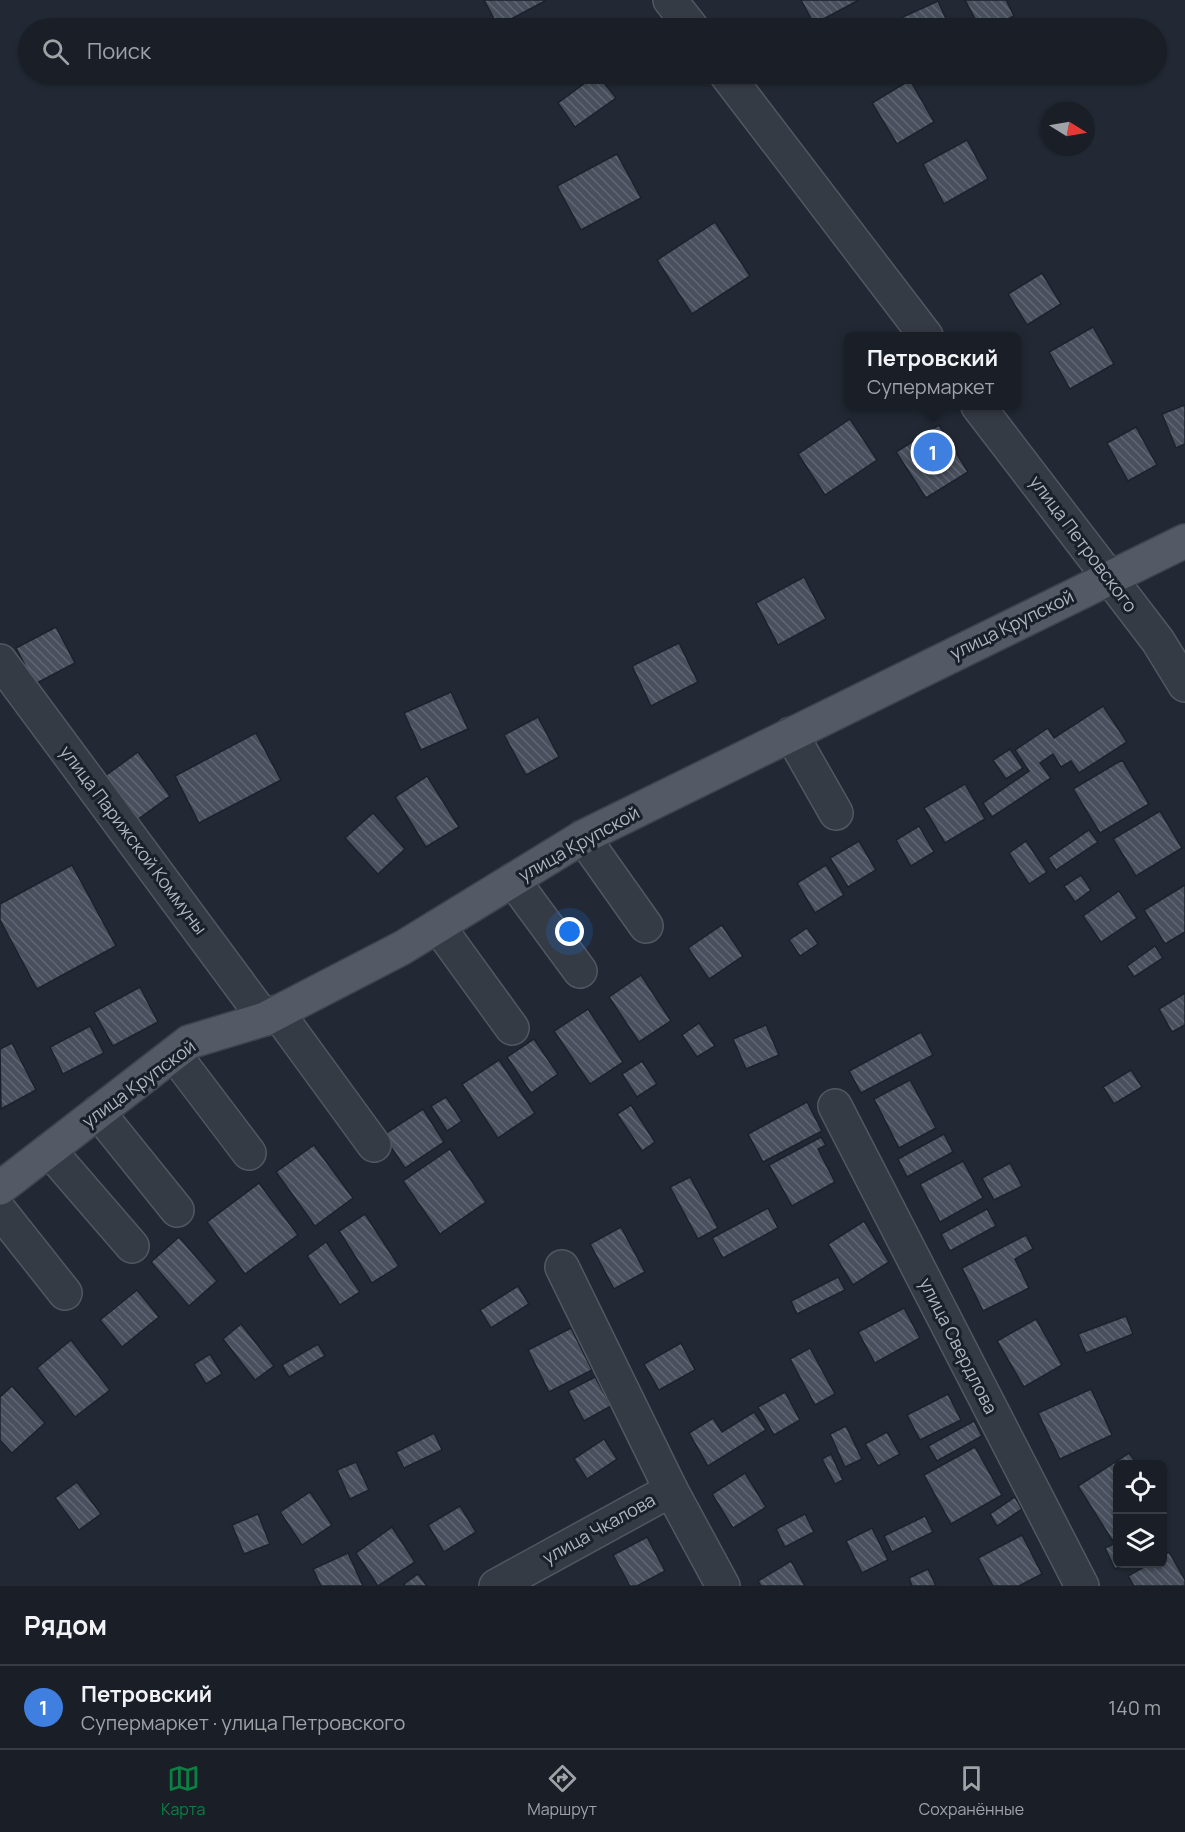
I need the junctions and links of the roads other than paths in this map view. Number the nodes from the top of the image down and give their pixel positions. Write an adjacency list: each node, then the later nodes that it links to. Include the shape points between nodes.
1 (670, 0): 2 (street)
2 (684, 18)
3 (734, 84): 4 (street)
4 (923, 332)
5 (982, 410): 7 (street, улица Петровского)
6 (1185, 541): 7 (main road, улица Крупской)
7 (1108, 577): 9 (street, улица Петровского, via 1158,641); 10 (main road, улица Крупской)
8 (0, 661): 17 (street, улица Парижской Коммуны)
9 (1185, 685)
10 (791, 734): 11 (street); 12 (main road, улица Крупской)
11 (836, 813)
12 (583, 837): 13 (main road, улица Крупской); 15 (street)
13 (513, 880): 14 (main road, улица Крупской); 16 (street)
14 (438, 926): 17 (main road, улица Крупской); 18 (street)
15 (646, 926)
16 (580, 971)
17 (271, 1015): 19 (main road, улица Крупской, via 189,1042); 22 (street, улица Парижской Коммуны)
18 (512, 1028)
19 (174, 1054): 21 (main road, улица Крупской); 24 (street)
20 (835, 1106): 34 (street, улица Свердлова)
21 (98, 1112): 23 (main road, улица Крупской); 26 (street)
22 (374, 1145)
23 (49, 1150): 25 (main road, улица Крупской); 28 (street)
24 (249, 1153)
25 (0, 1188)
26 (177, 1210)
27 (0, 1211): 30 (street)
28 (132, 1246)
29 (562, 1267): 31 (street)
30 (65, 1293)
31 (672, 1490): 32 (street, улица Чкалова); 33 (street)
32 (496, 1586)
33 (723, 1586)
34 (1082, 1586)

